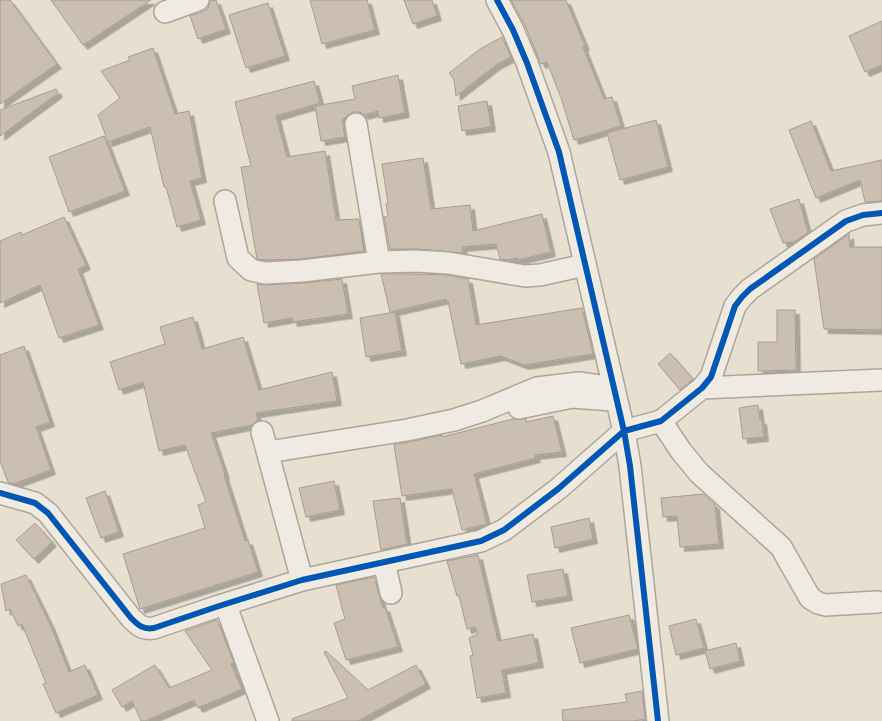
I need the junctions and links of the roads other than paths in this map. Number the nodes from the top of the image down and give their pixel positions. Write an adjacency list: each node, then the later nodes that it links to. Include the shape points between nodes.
1 (198, 0): 3 (street)
2 (497, 0): 8 (street, via 527,63 559,152)
3 (165, 12)
4 (356, 124): 7 (street)
5 (225, 201): 7 (street, via 238,258 251,270 265,273 302,271)
6 (882, 213): 10 (street, via 846,221 750,289 735,306 711,377)
7 (380, 262): 8 (street, via 448,263 525,276)
8 (585, 265): 11 (street)
9 (882, 380): 10 (street)
10 (702, 388): 13 (street)
11 (616, 394): 12 (street); 14 (street); 17 (street, via 579,382 537,388 482,411 407,430 265,442)
12 (519, 408)
13 (661, 421): 14 (street); 19 (street, via 699,473 781,547 810,598 825,605)
14 (624, 431): 16 (street, via 558,489 504,530 481,541); 22 (street)
15 (0, 493): 20 (street, via 35,504 48,513 131,618 145,629)
16 (384, 562): 17 (street); 18 (street)
17 (302, 580): 20 (street)
18 (391, 593)
19 (878, 602)
20 (222, 606): 21 (street, via 229,614)
21 (268, 721)
22 (658, 721)

